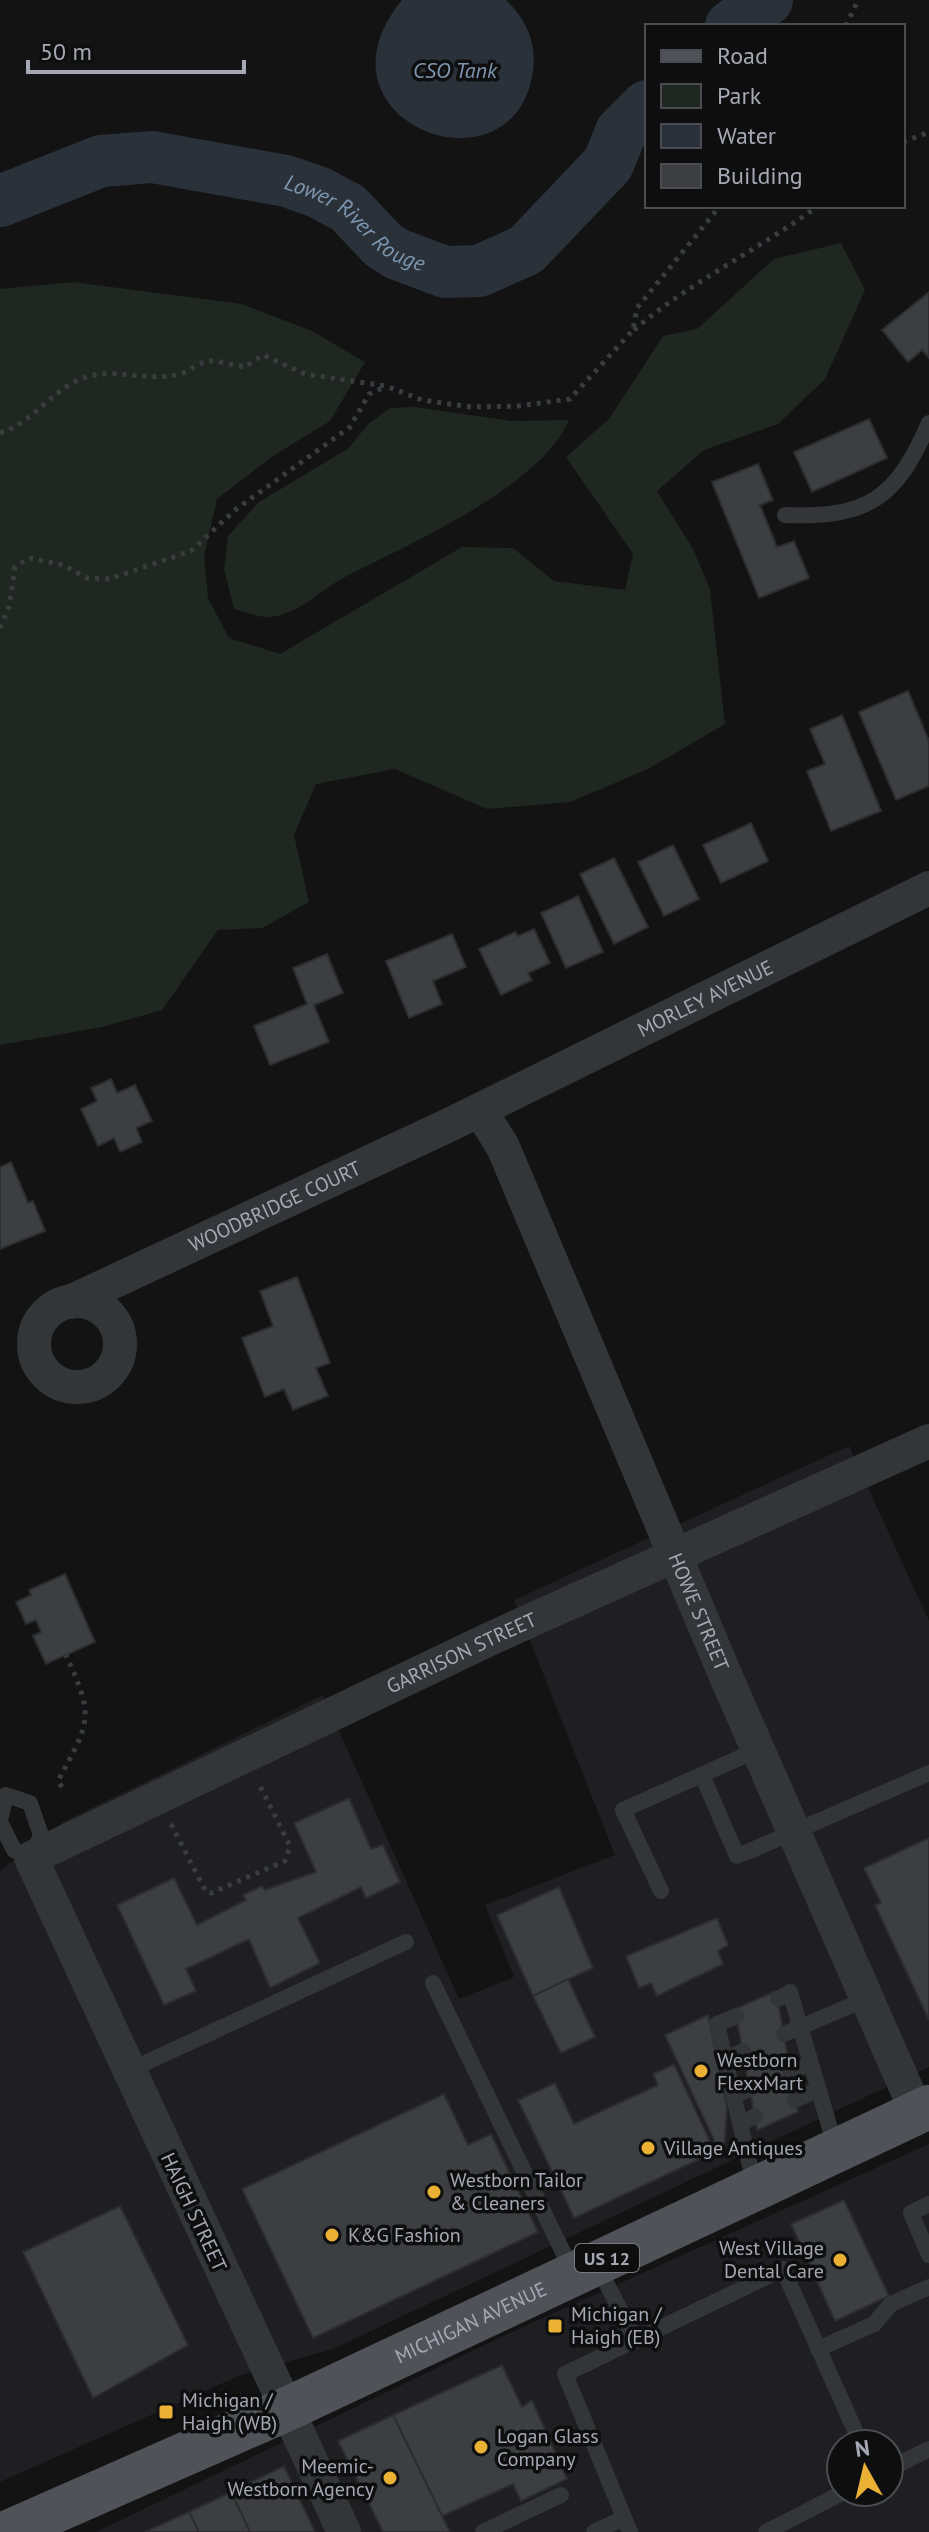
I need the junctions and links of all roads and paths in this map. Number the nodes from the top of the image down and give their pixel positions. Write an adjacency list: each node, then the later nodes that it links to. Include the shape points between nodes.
1 (858, 0): 2 (path)
2 (847, 24)
3 (929, 132): 4 (path)
4 (905, 141)
5 (718, 208): 7 (path, via 637,308)
6 (815, 208): 7 (path)
7 (633, 330): 8 (path, via 570,399 471,407 422,400)
8 (386, 386): 10 (path, via 305,374 263,355 245,367 209,361 181,374 115,372 70,384 39,412); 12 (path, via 369,394 350,427 235,510 191,551 109,579 87,578 63,565 29,558 15,567)
9 (929, 423): 11 (lane, via 913,459 891,489 856,509 825,516)
10 (0, 433)
11 (785, 515)
12 (0, 628)
13 (928, 892): 14 (street, MORLEY AVENUE)
14 (480, 1110): 15 (street, WOODBRIDGE COURT); 17 (street, HOWE STREET, via 503,1147)
15 (70, 1302)
16 (929, 1441): 17 (street, GARRISON STREET)
17 (676, 1556): 19 (street, HOWE STREET); 27 (street, GARRISON STREET)
18 (66, 1655): 23 (path, via 88,1715 58,1781)
19 (757, 1750): 21 (lane); 26 (street, HOWE STREET)
20 (929, 1773): 26 (lane)
21 (702, 1775): 26 (lane, via 741,1854); 28 (lane, via 623,1810)
22 (258, 1782): 25 (path, via 290,1846 285,1861 206,1892)
23 (62, 1787)
24 (0, 1821): 27 (lane, via 14,1850); 27 (lane, via 6,1795 30,1803 41,1835)
25 (171, 1823)
26 (792, 1831): 32 (street, HOWE STREET)
27 (31, 1858): 38 (street, HAIGH STREET)
28 (661, 1891)
29 (406, 1942): 38 (lane)
30 (433, 1983): 49 (lane)
31 (778, 1999): 34 (lane, via 790,1992)
32 (866, 1999): 34 (lane); 44 (street, HOWE STREET)
33 (737, 2016): 36 (lane, via 717,2024)
34 (792, 2031): 37 (lane)
35 (743, 2051): 36 (lane)
36 (725, 2059): 42 (lane)
37 (809, 2064): 39 (lane); 41 (lane)
38 (128, 2071): 53 (street, HAIGH STREET)
39 (790, 2072)
40 (750, 2089): 42 (lane)
41 (817, 2090): 43 (lane); 45 (lane)
42 (734, 2096): 46 (lane, via 747,2120)
43 (795, 2100)
44 (923, 2110): 45 (main road, MICHIGAN AVENUE / US 12)
45 (837, 2151): 46 (main road, MICHIGAN AVENUE / US 12)
46 (756, 2188): 49 (main road, MICHIGAN AVENUE / US 12)
47 (929, 2204): 48 (lane, via 911,2213)
48 (929, 2255)
49 (585, 2269): 51 (lane); 53 (main road, MICHIGAN AVENUE / US 12)
50 (929, 2287): 52 (lane, via 891,2304 874,2324)
51 (636, 2341): 52 (lane, via 783,2269); 59 (lane, via 565,2374)
52 (818, 2349): 54 (lane)
53 (285, 2410): 60 (main road, MICHIGAN AVENUE / US 12); 61 (street, HAIGH STREET)
54 (854, 2428)
55 (929, 2449): 56 (lane)
56 (905, 2461)
57 (561, 2495): 62 (lane)
58 (825, 2502): 64 (lane)
59 (627, 2525): 63 (lane)
60 (8, 2532)
61 (344, 2532)
62 (483, 2532)
63 (594, 2532)
64 (766, 2532)

